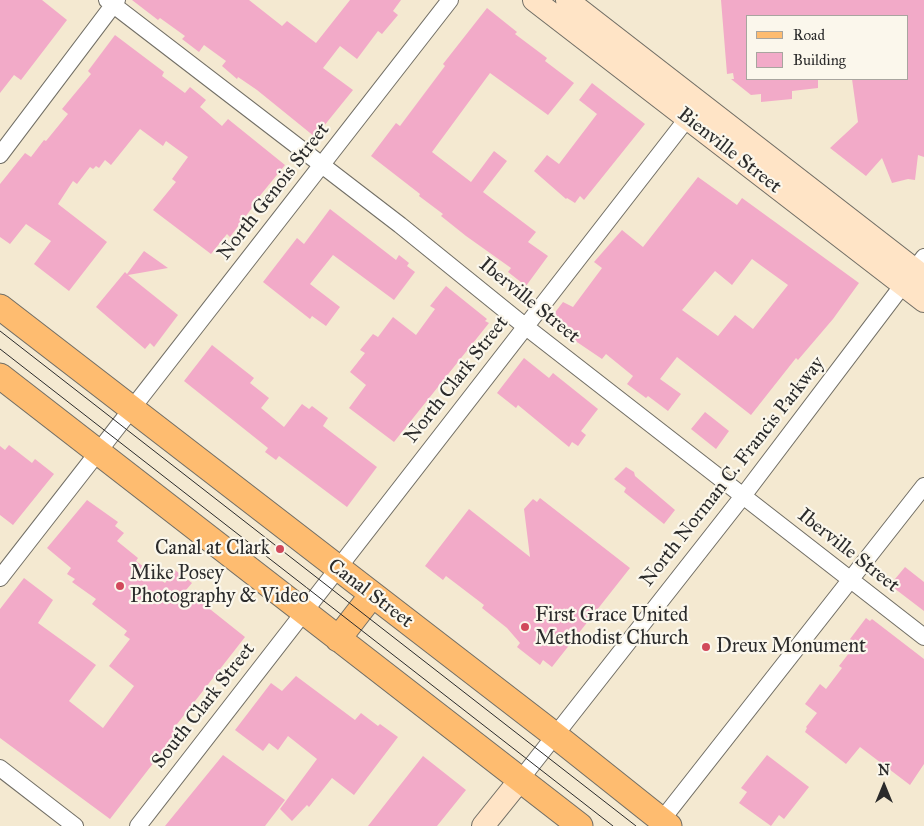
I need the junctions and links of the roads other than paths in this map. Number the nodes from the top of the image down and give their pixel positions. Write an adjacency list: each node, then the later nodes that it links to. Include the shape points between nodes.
1 (450, 0): 7 (street, North Genois Street)
2 (534, 0): 5 (street, Bienville Street)
3 (567, 0): 5 (street, Bienville Street)
4 (113, 2): 6 (street); 7 (street, Iberville Street)
5 (693, 110): 8 (street, Bienville Street); 11 (street, North Clark Street)
6 (0, 155)
7 (322, 166): 11 (street, Iberville Street); 13 (street, North Genois Street)
8 (916, 272): 9 (street, Bienville Street); 16 (street, North Norman C. Francis Parkway)
9 (924, 302)
10 (0, 307): 13 (main road, Canal Street)
11 (526, 327): 16 (street, Iberville Street); 17 (street, North Clark Street)
12 (0, 376): 14 (main road)
13 (131, 408): 14 (street, North Genois Street); 17 (main road, Canal Street)
14 (98, 452): 18 (street, North Genois Street); 21 (main road)
15 (924, 486): 19 (street)
16 (743, 496): 19 (street, Iberville Street); 24 (street, North Norman C. Francis Parkway)
17 (336, 568): 20 (main road, Canal Street); 21 (street, North Clark Street)
18 (0, 578)
19 (850, 579): 22 (street, Iberville Street); 27 (street)
20 (372, 595): 23 (main road); 24 (main road, Canal Street)
21 (303, 611): 23 (main road); 29 (street, South Clark Street)
22 (924, 636)
23 (338, 638): 26 (main road)
24 (556, 736): 26 (street, North Norman C. Francis Parkway); 27 (main road, Canal Street)
25 (0, 768): 28 (street)
26 (520, 780): 30 (street); 31 (main road)
27 (663, 824)
28 (75, 826)
29 (138, 826)
30 (483, 826)
31 (580, 826)

